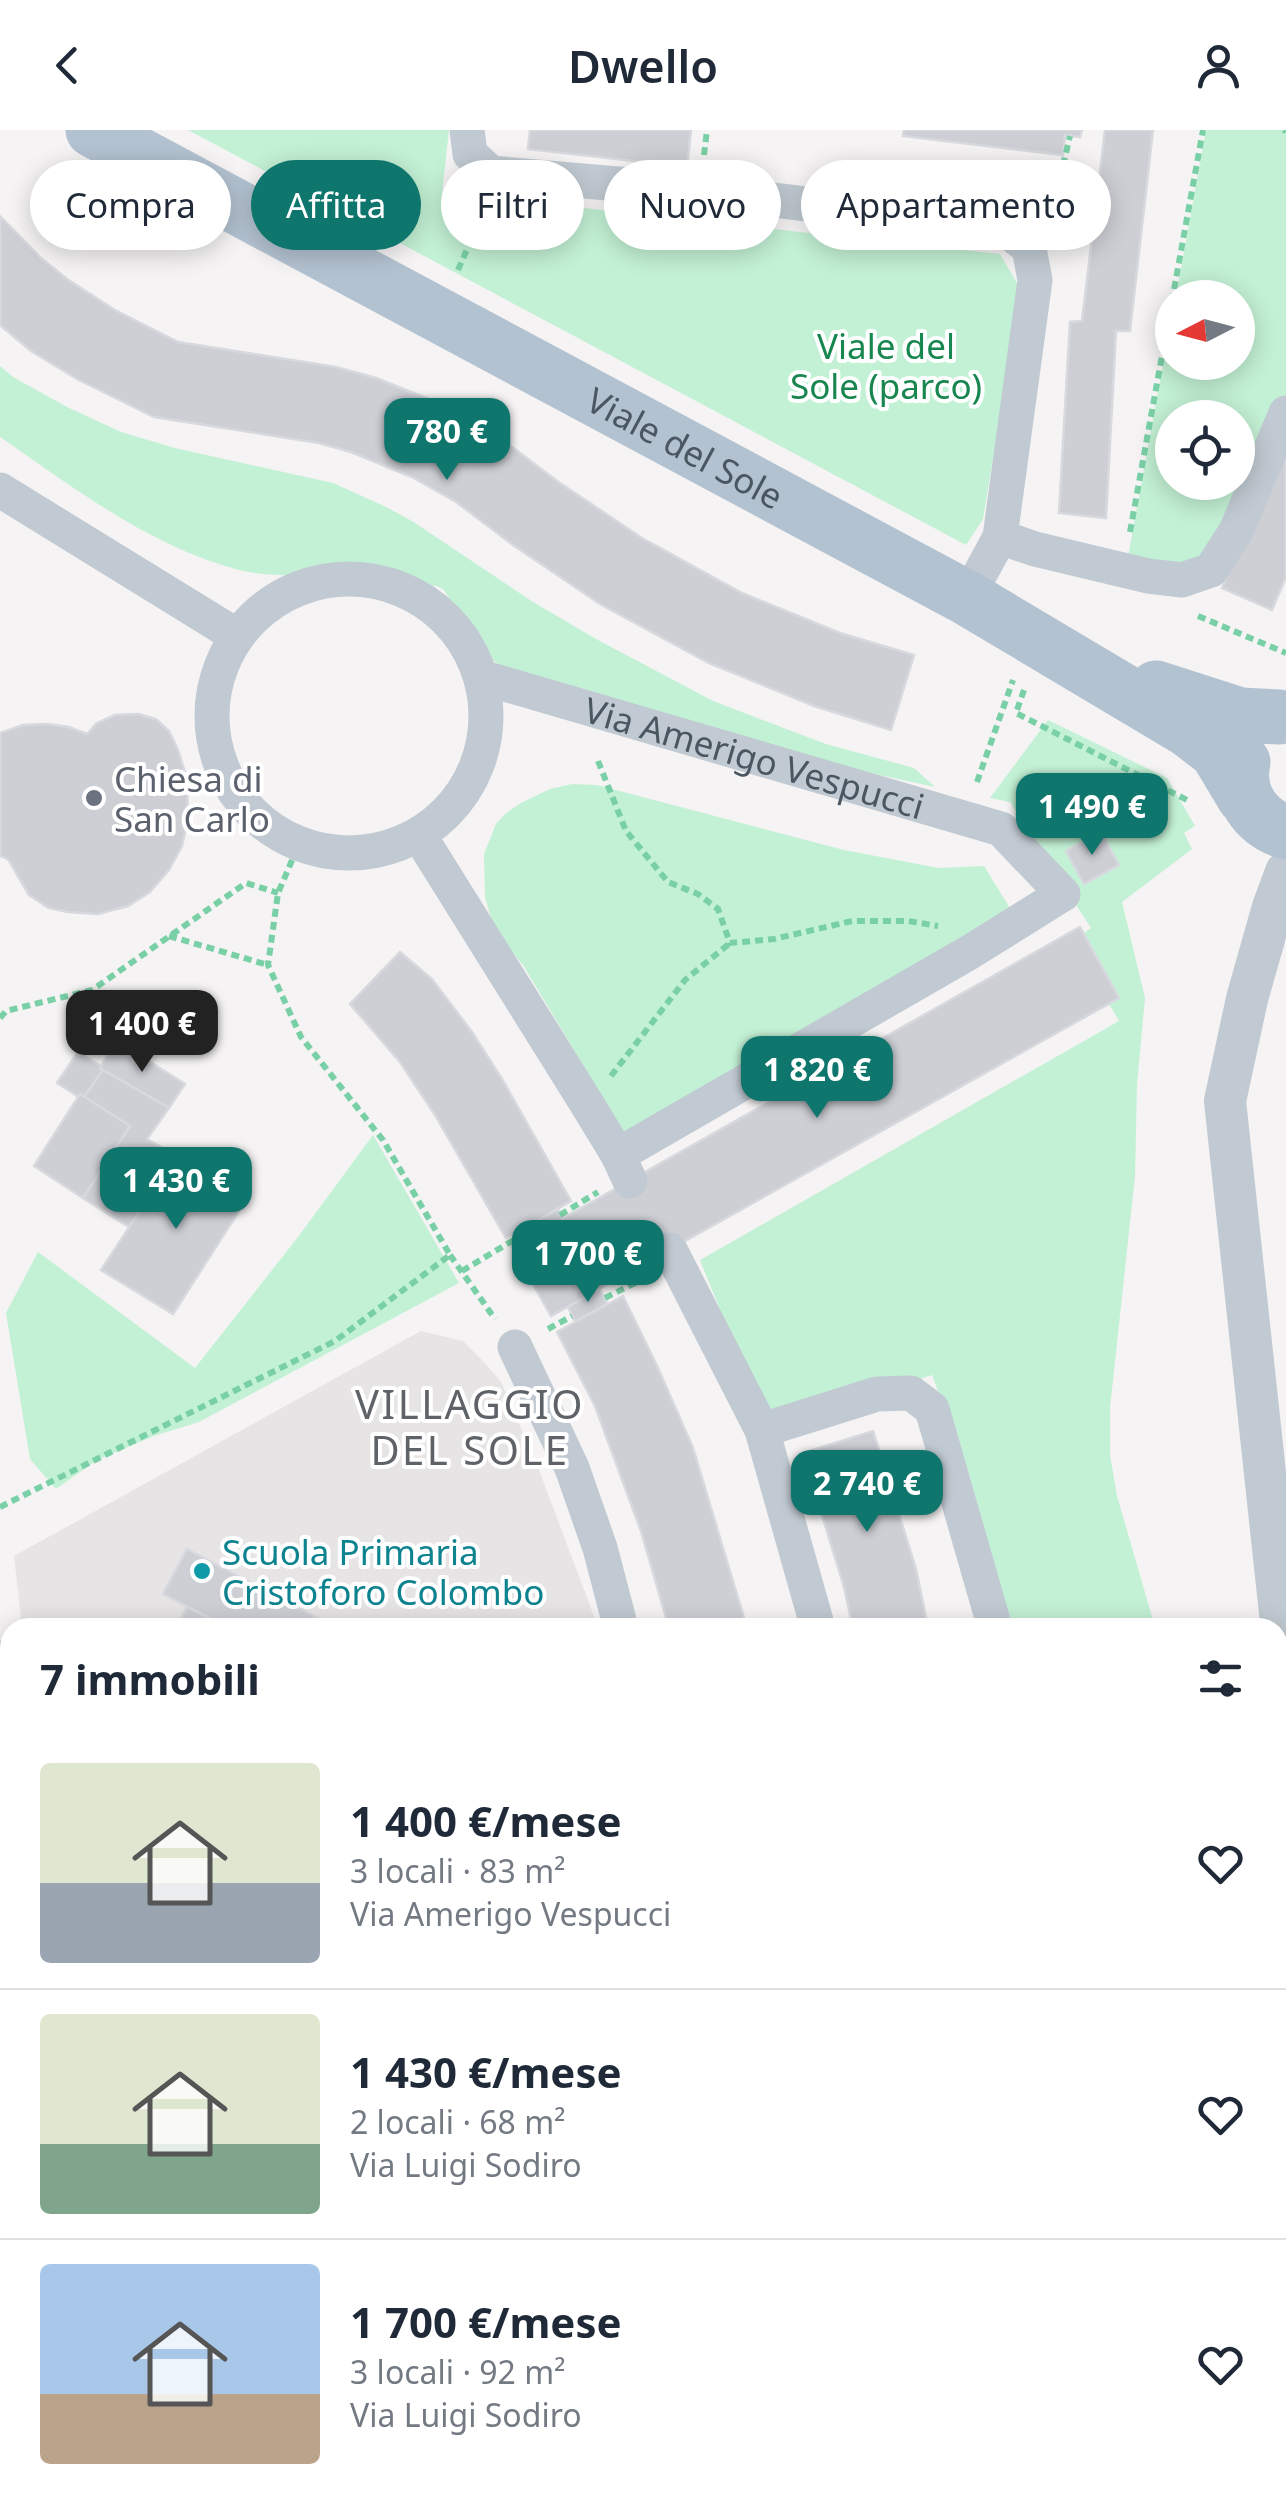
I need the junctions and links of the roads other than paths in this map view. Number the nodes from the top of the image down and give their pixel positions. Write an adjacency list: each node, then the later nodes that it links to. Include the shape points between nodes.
1 (94, 130): 6 (main road, Viale del Sole)
2 (467, 130): 5 (street, via 470,154 491,173 1004,228 1029,248 1035,280)
3 (1286, 414): 5 (street, via 1236,531 1211,570 1182,580 1148,576)
4 (0, 490): 7 (street)
5 (1000, 537): 6 (street)
6 (967, 598): 8 (main road, Viale del Sole)
7 (237, 636): 9 (street, via 268,604 307,584 350,578 393,585 432,606 462,637); 11 (street, via 219,672 212,714 217,755 235,793 263,824 299,844 339,853 381,850)
8 (1034, 672): 10 (main road, Viale del Sole, via 1240,715); 12 (main road, Viale del Sole, via 1187,729 1216,752)
9 (480, 676): 11 (street, via 487,722 477,766 454,805); 11 (street, Via Amerigo Vespucci, via 1001,829 1062,894 624,1168)
10 (1283, 717): 12 (main road, via 1259,730 1240,773)
11 (419, 834)
12 (1260, 840): 19 (street, via 1248,999 1224,1102)
13 (670, 1250): 15 (street)
14 (514, 1348): 16 (street, via 572,1468)
15 (762, 1430): 17 (street); 18 (street, via 877,1394 911,1393 932,1409)
16 (618, 1618)
17 (815, 1618)
18 (992, 1618)
19 (1280, 1618)

